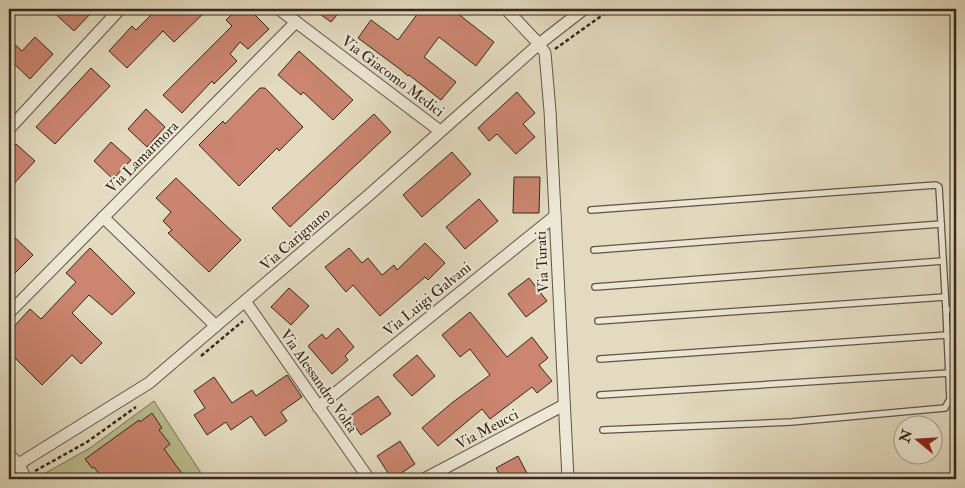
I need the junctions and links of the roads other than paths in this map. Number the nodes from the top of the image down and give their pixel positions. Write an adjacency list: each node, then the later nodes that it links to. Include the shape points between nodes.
1 (120, 9): 7 (street)
2 (279, 9): 5 (street, Via Giacomo Medici)
3 (506, 9): 6 (street)
4 (584, 9): 6 (street, Via Carignano)
5 (296, 22): 8 (street, Via Giacomo Medici); 11 (street, Via Lamarmora)
6 (542, 50): 8 (street, Via Carignano); 10 (street, Via Turati, via 550,111)
7 (9, 129)
8 (440, 132): 17 (street, Via Carignano)
9 (591, 210): 12 (lane, via 936,185 939,187)
10 (555, 216): 27 (street, Via Turati); 28 (street, Via Luigi Galvani)
11 (103, 217): 20 (street, Via Lamarmora); 22 (street)
12 (941, 224): 13 (lane); 14 (lane)
13 (594, 250)
14 (943, 261): 15 (lane); 16 (lane)
15 (595, 286)
16 (945, 297): 19 (lane); 21 (lane)
17 (245, 301): 22 (street, Via Carignano); 28 (street, Via Alessandro Volta)
18 (956, 309): 19 (lane)
19 (946, 310): 23 (lane)
20 (9, 312)
21 (598, 321)
22 (216, 326): 31 (street, Via Carignano, via 149,383)
23 (947, 335): 24 (lane); 25 (lane)
24 (600, 359)
25 (949, 373): 26 (lane); 29 (lane, via 950,399 945,408 791,422)
26 (600, 395)
27 (564, 405): 34 (street, Via Meucci); 35 (street, Via Turati)
28 (318, 407): 33 (street, Via Alessandro Volta)
29 (603, 430)
30 (9, 454): 31 (street)
31 (14, 468): 32 (street)
32 (26, 479)
33 (369, 479)
34 (424, 479)
35 (568, 479)

